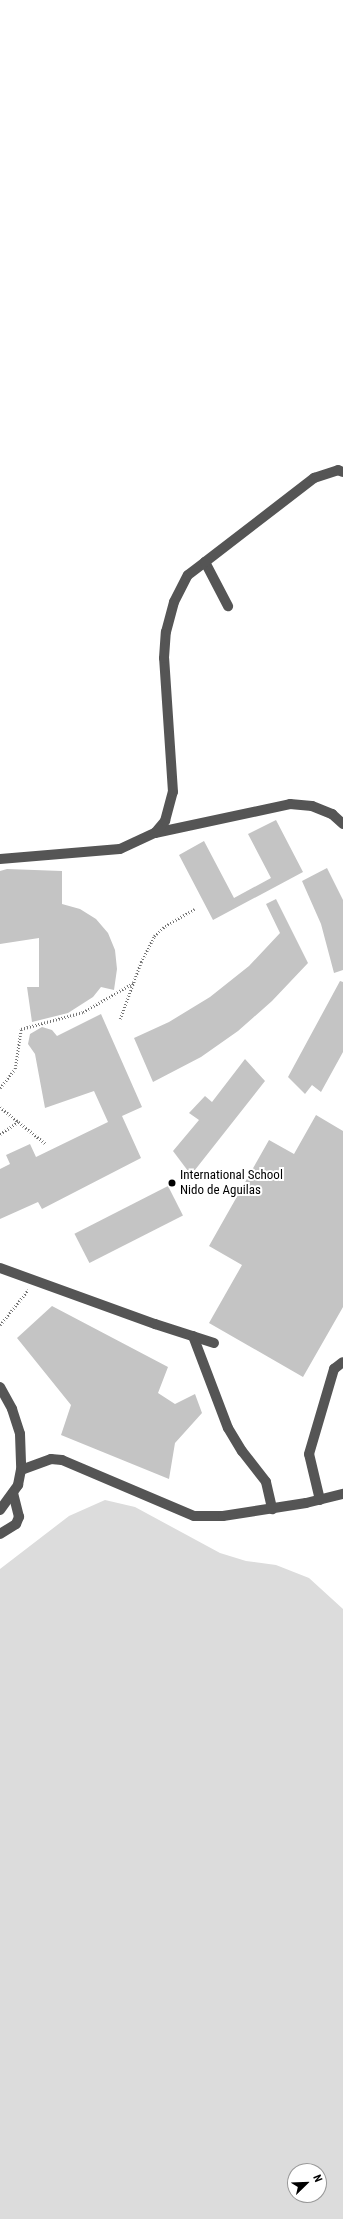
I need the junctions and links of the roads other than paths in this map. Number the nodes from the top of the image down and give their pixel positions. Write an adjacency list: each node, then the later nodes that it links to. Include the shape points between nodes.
1 (343, 472): 2 (street, via 338,470 314,478)
2 (205, 562): 3 (street); 5 (street, via 188,575 174,602 166,632 164,658 173,792 165,821)
3 (228, 606)
4 (343, 824): 5 (street, via 332,814 312,806 290,804)
5 (155, 833): 6 (street, via 120,849)
6 (0, 859)
7 (0, 1268): 8 (street)
8 (193, 1336): 9 (street); 16 (street, via 228,1428 266,1482)
9 (214, 1342)
10 (343, 1362): 15 (street, via 334,1369 309,1454)
11 (0, 1387): 12 (street, via 12,1409 20,1434)
12 (21, 1470): 13 (street, via 18,1485); 16 (street, via 37,1462 62,1460 194,1516 222,1516)
13 (13, 1493): 17 (street); 18 (street, via 19,1518 16,1524)
14 (343, 1494): 15 (street)
15 (320, 1500): 16 (street)
16 (272, 1509)
17 (0, 1510)
18 (0, 1534)

